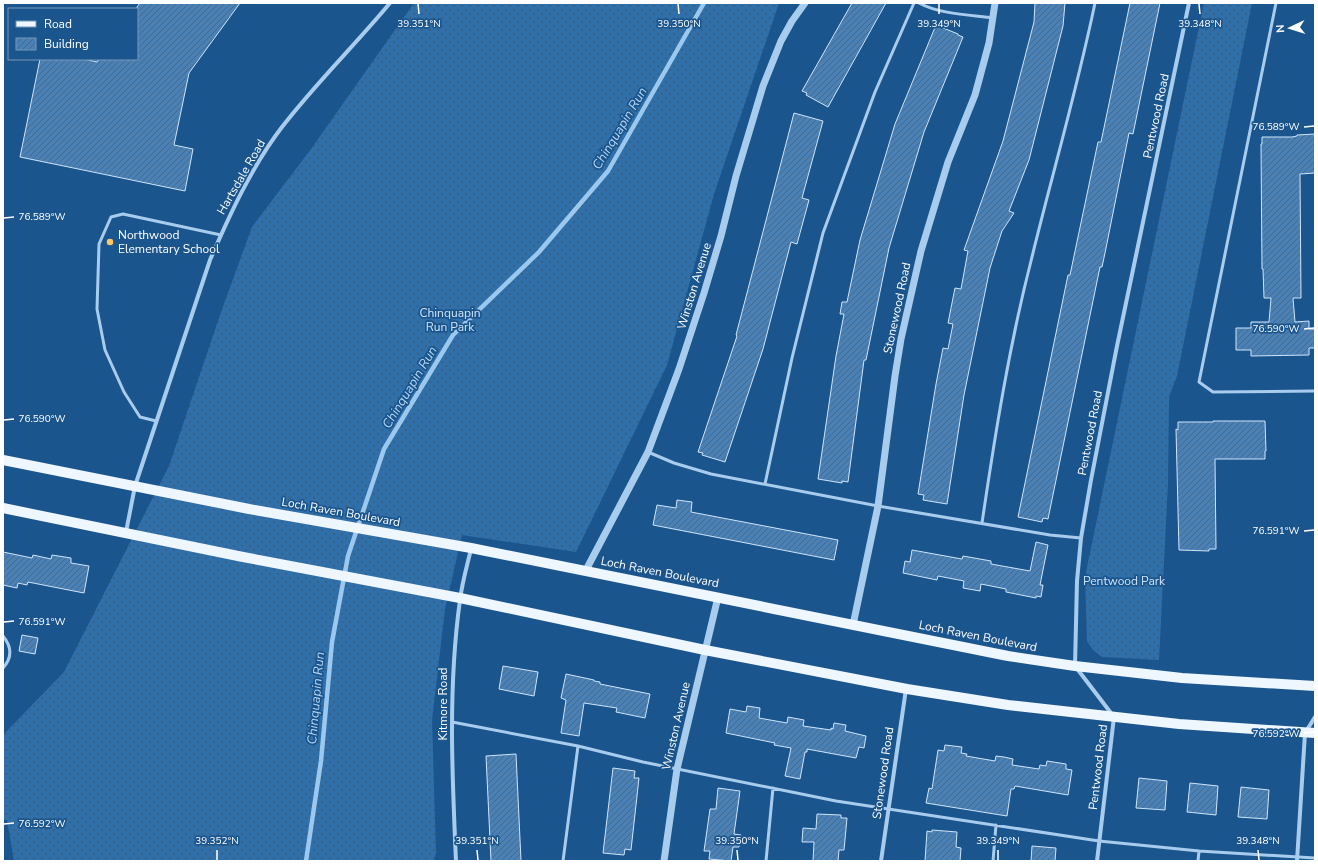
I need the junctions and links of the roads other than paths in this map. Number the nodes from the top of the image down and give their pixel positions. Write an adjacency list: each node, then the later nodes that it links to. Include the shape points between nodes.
1 (390, 3): 10 (street, Hartsdale Road, via 280,130 246,185)
2 (805, 3): 13 (street, Winston Avenue, via 781,42 763,86 704,293)
3 (914, 3): 15 (lane, via 875,92 823,233 792,358)
4 (919, 3): 9 (lane, via 951,12)
5 (995, 3): 9 (street, Stonewood Road)
6 (1095, 3): 19 (lane, via 1022,300 1001,399)
7 (1189, 3): 21 (street, Pentwood Road, via 1117,346)
8 (1276, 3): 11 (lane, via 1199,382 1212,392)
9 (993, 18): 17 (street, Stonewood Road, via 975,95 948,162 921,251 901,339)
10 (220, 235): 12 (street, Hartsdale Road); 12 (lane, via 123,214 111,217 98,244 97,309 105,350 124,392 140,417)
11 (1315, 391)
12 (156, 421): 16 (street, Hartsdale Road)
13 (648, 452): 15 (lane, via 696,470); 23 (street, Winston Avenue)
14 (3, 460): 16 (main road, Loch Raven Boulevard)
15 (765, 484): 17 (lane)
16 (135, 486): 20 (street, Hartsdale Road); 22 (main road, Loch Raven Boulevard)
17 (878, 506): 19 (lane); 26 (street, Stonewood Road)
18 (3, 508): 20 (main road)
19 (982, 523): 21 (lane)
20 (126, 533): 25 (main road)
21 (1081, 538): 29 (street, Pentwood Road, via 1076,581)
22 (471, 548): 23 (main road, Loch Raven Boulevard); 25 (street, Kitmore Road)
23 (586, 570): 24 (main road, Loch Raven Boulevard)
24 (718, 597): 26 (main road, Loch Raven Boulevard); 28 (street, Winston Avenue)
25 (460, 598): 28 (main road); 35 (street, Kitmore Road, via 453,658)
26 (853, 625): 29 (main road, Loch Raven Boulevard, via 1001,655)
27 (3, 636): 30 (lane, via 11,652)
28 (705, 650): 32 (main road); 39 (street, Winston Avenue)
29 (1076, 666): 31 (main road, Loch Raven Boulevard, via 1182,678); 33 (street, Pentwood Road)
30 (3, 668)
31 (1315, 686)
32 (906, 689): 33 (main road, via 1008,705); 41 (street, Stonewood Road)
33 (1114, 717): 36 (main road); 43 (street, Pentwood Road)
34 (1315, 717): 36 (street)
35 (452, 722): 38 (lane); 47 (street, Kitmore Road)
36 (1304, 733): 37 (main road); 46 (street)
37 (1315, 733)
38 (578, 746): 39 (lane); 48 (lane)
39 (677, 769): 40 (lane); 49 (street, Winston Avenue)
40 (773, 788): 41 (lane, via 836,801); 50 (lane)
41 (889, 808): 42 (lane); 51 (street, Stonewood Road)
42 (996, 825): 43 (lane); 52 (lane)
43 (1099, 841): 44 (lane); 53 (street, Pentwood Road)
44 (1199, 851): 46 (lane); 54 (lane)
45 (1315, 858): 46 (lane)
46 (1297, 859)
47 (456, 861)
48 (563, 861)
49 (664, 861)
50 (766, 861)
51 (881, 861)
52 (993, 861)
53 (1097, 861)
54 (1198, 861)

